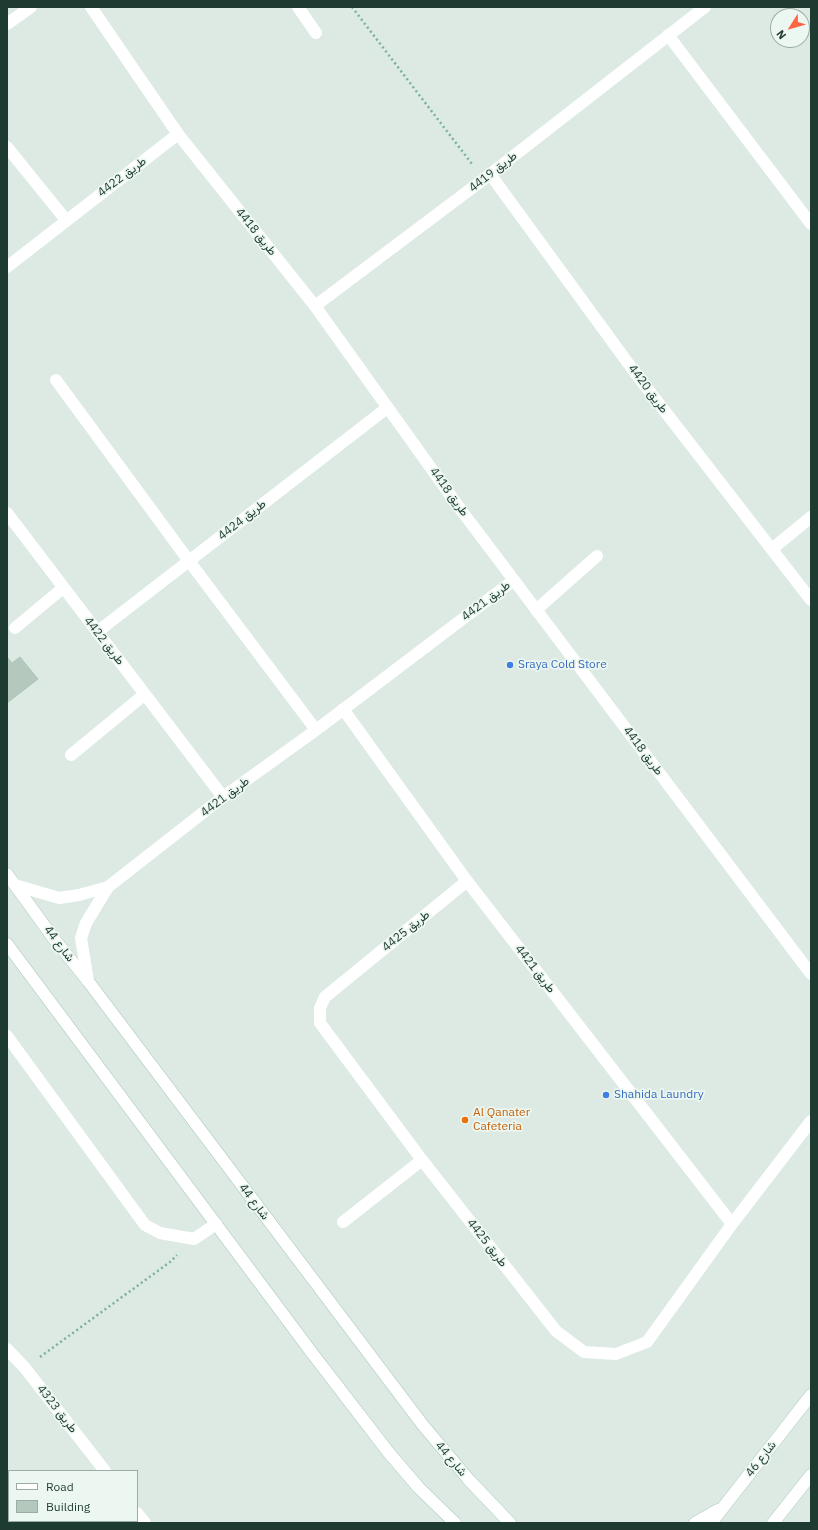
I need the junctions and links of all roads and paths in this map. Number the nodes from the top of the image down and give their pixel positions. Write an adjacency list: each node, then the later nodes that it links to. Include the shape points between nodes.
1 (31, 7): 6 (street)
2 (91, 7): 9 (street, طريق 4418)
3 (298, 7): 7 (street)
4 (352, 7): 11 (path)
5 (705, 7): 8 (street, طريق 4419)
6 (7, 24)
7 (316, 33)
8 (668, 35): 11 (street, طريق 4419); 13 (street)
9 (178, 134): 12 (street, طريق 4422); 15 (street, طريق 4418)
10 (7, 147): 12 (street)
11 (487, 177): 15 (street, طريق 4419); 20 (street, طريق 4420)
12 (66, 220): 14 (street, طريق 4422)
13 (811, 224)
14 (7, 267)
15 (315, 306): 17 (street, طريق 4418)
16 (56, 380): 22 (street)
17 (387, 408): 22 (street, طريق 4424); 23 (street, طريق 4418)
18 (7, 514): 24 (street, طريق 4422)
19 (811, 517): 20 (street)
20 (772, 549): 25 (street, طريق 4420)
21 (597, 556): 26 (street)
22 (189, 561): 28 (street, طريق 4424); 31 (street)
23 (514, 580): 26 (street, طريق 4418); 30 (street, طريق 4421)
24 (63, 588): 27 (street); 28 (street, طريق 4422)
25 (811, 600)
26 (536, 610): 39 (street, طريق 4418)
27 (15, 628)
28 (97, 632): 29 (street, طريق 4422)
29 (145, 694): 32 (street); 33 (street, طريق 4422)
30 (343, 709): 31 (street, طريق 4421); 35 (street, طريق 4421)
31 (316, 730): 33 (street, طريق 4421)
32 (71, 755)
33 (223, 797): 37 (street, طريق 4421)
34 (7, 874): 36 (street, شارع 44)
35 (467, 881): 43 (street, طريق 4425, via 325,997 320,1008 320,1023); 46 (street, طريق 4421)
36 (15, 885): 37 (street, طريق 4421, via 59,898); 40 (street, شارع 44)
37 (108, 888): 40 (street, طريق 4421, via 86,923 82,938)
38 (7, 944): 45 (street)
39 (811, 974)
40 (88, 981): 57 (street, شارع 44, via 422,1424 469,1480)
41 (7, 1036): 47 (street, via 145,1225 160,1232)
42 (811, 1121): 46 (street, طريق 4425)
43 (422, 1160): 44 (street); 46 (street, طريق 4425, via 556,1331 584,1352 616,1354 646,1342)
44 (342, 1222)
45 (216, 1224): 47 (street); 56 (street, via 389,1453 419,1488)
46 (732, 1224)
47 (194, 1239): 49 (path, via 170,1262)
48 (7, 1349): 49 (street, طريق 4323)
49 (25, 1368): 51 (street, طريق 4323)
50 (811, 1395): 53 (street, شارع 46)
51 (104, 1470)
52 (811, 1475): 60 (street)
53 (726, 1505): 58 (street); 59 (street, شارع 46)
54 (138, 1514): 55 (street)
55 (145, 1523)
56 (455, 1523)
57 (510, 1523)
58 (695, 1523)
59 (711, 1523)
60 (773, 1523)

